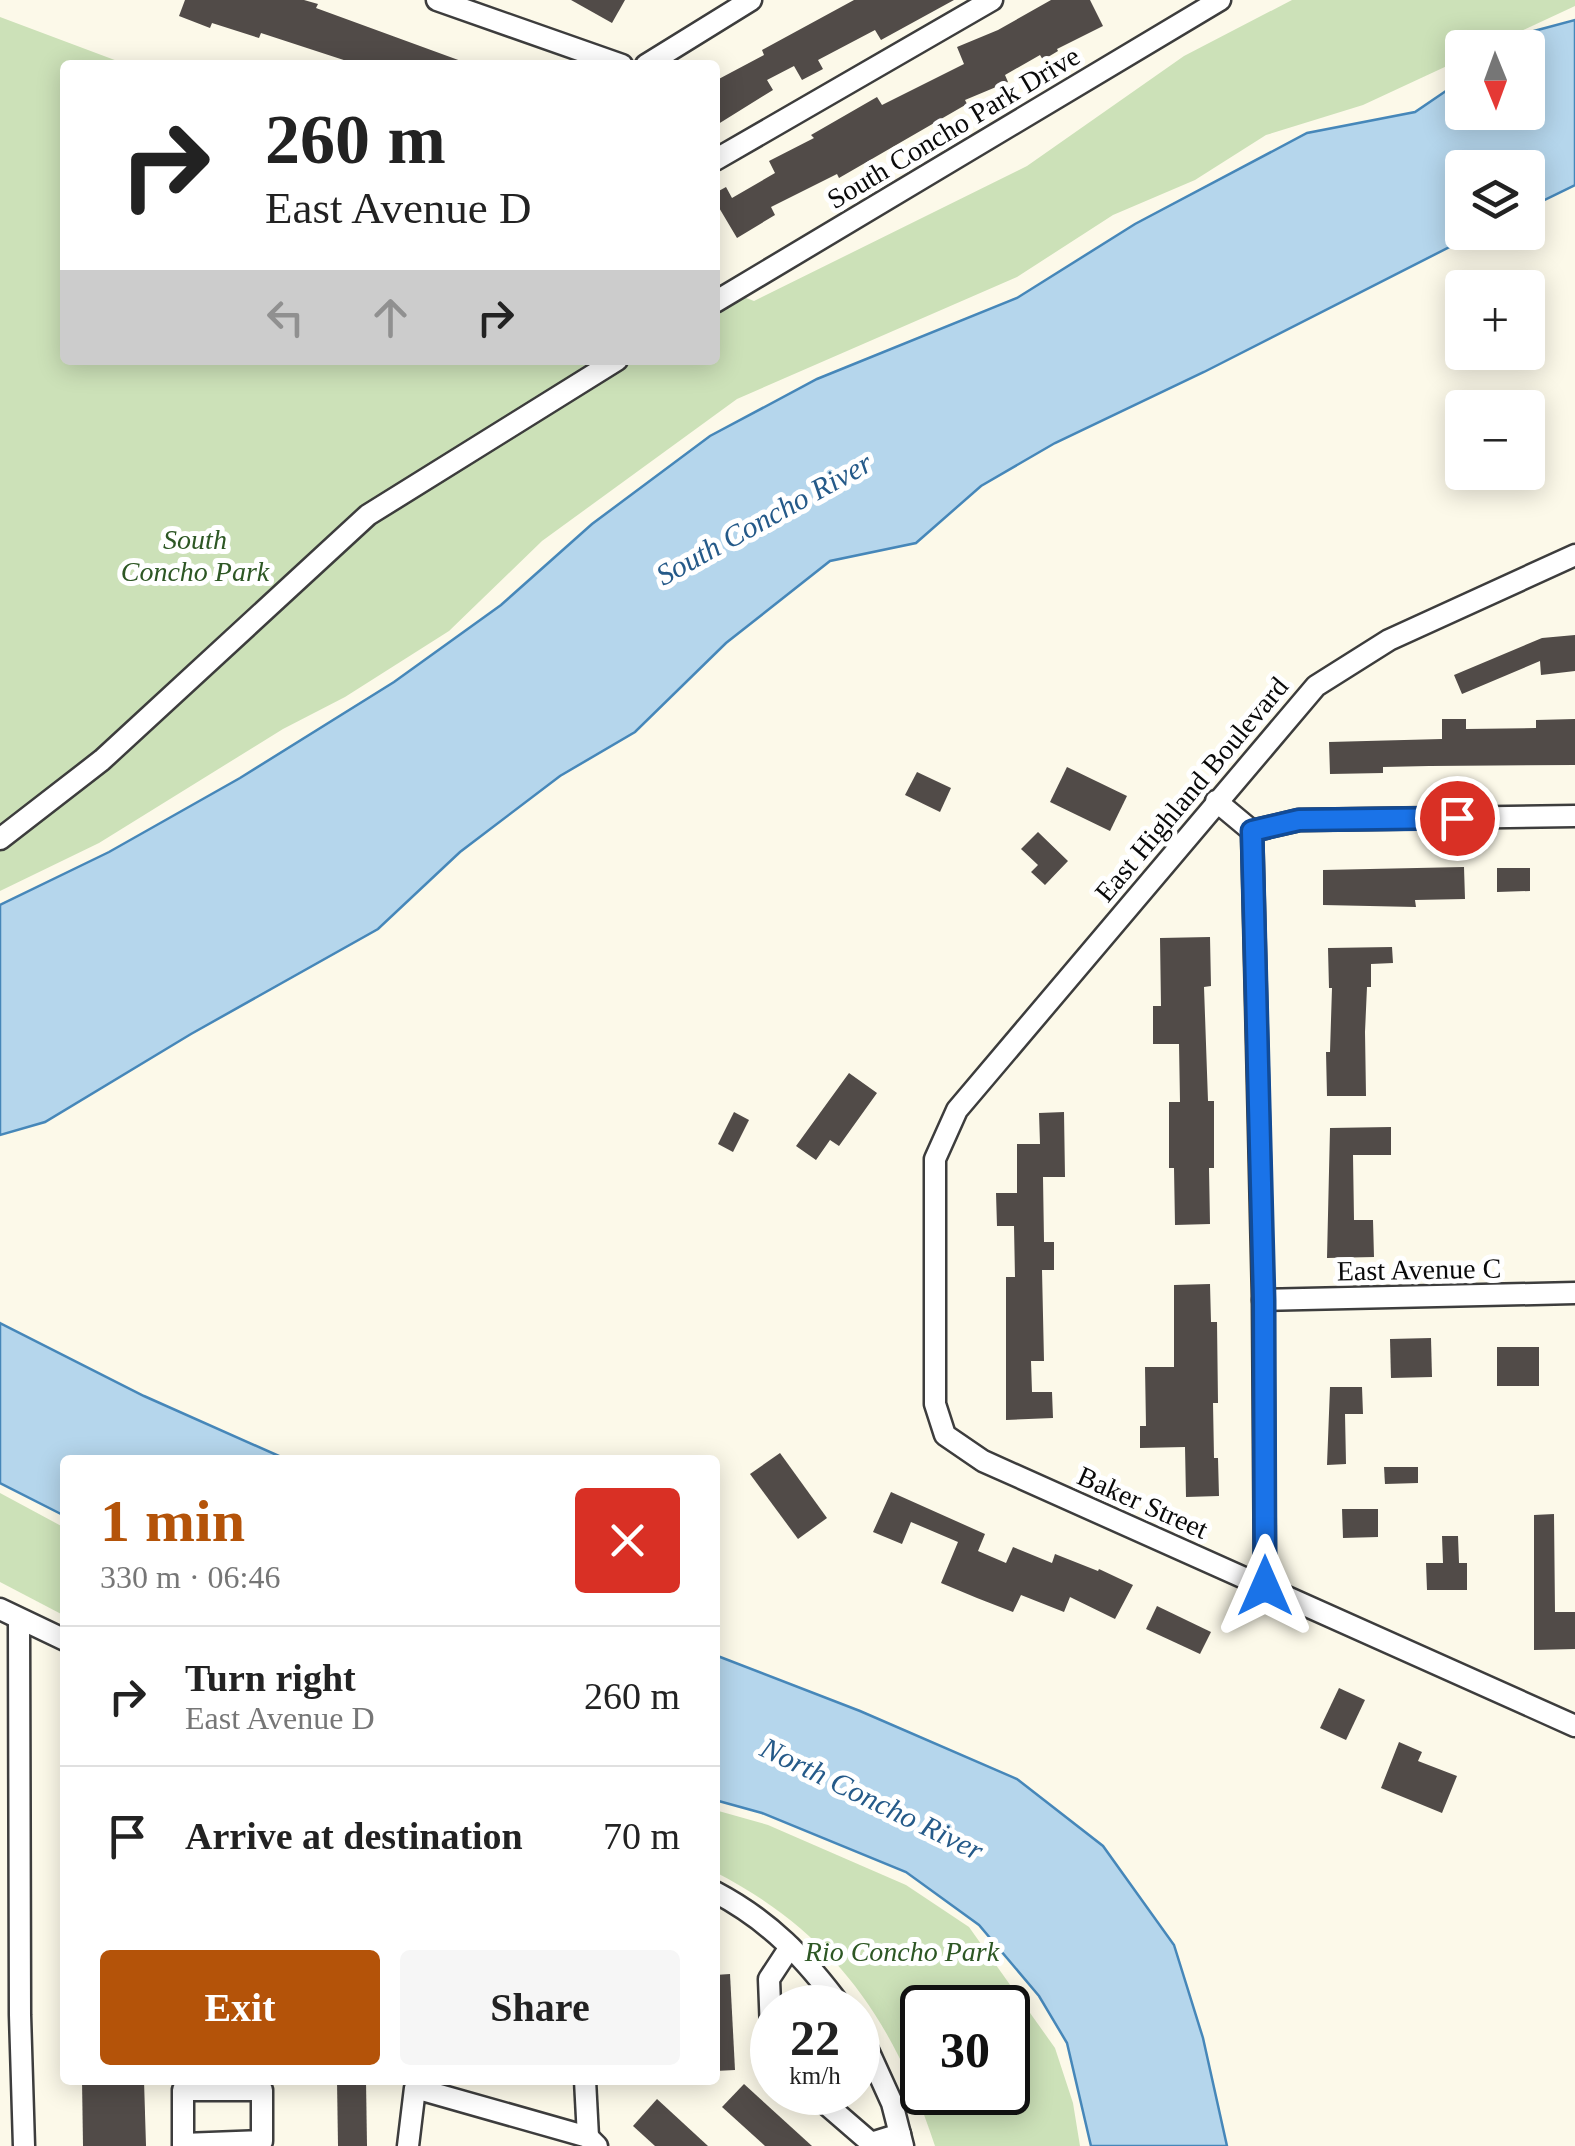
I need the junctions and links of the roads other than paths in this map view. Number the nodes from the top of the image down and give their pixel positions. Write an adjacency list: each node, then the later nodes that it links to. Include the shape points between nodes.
1 (438, 0): 6 (street)
2 (751, 0): 5 (street)
3 (992, 0): 8 (street)
4 (1220, 0): 9 (street, South Concho Park Drive)
5 (724, 6): 7 (street)
6 (608, 60)
7 (653, 60)
8 (720, 157)
9 (720, 299)
10 (609, 365): 15 (street, via 368,515 102,760)
11 (1575, 555): 12 (street, East Highland Boulevard, via 1389,640 1316,686)
12 (1216, 801): 14 (street); 16 (street, East Highland Boulevard, via 957,1110)
13 (1575, 816): 14 (street, via 1299,820)
14 (1252, 831): 18 (street)
15 (0, 838)
16 (935, 1160): 19 (street, Baker Street, via 934,1404 945,1435 983,1461)
17 (1575, 1292): 18 (street, East Avenue C)
18 (1264, 1300): 19 (street)
19 (1265, 1586): 23 (street, Baker Street)
20 (0, 1609): 21 (street)
21 (19, 1620): 22 (street); 25 (street)
22 (60, 1638)
23 (1575, 1726)
24 (720, 1895): 26 (street, via 752,1912)
25 (10, 1921): 29 (street)
26 (790, 1947): 27 (street); 28 (street)
27 (768, 1985)
28 (825, 1985)
29 (10, 2014): 36 (street)
30 (880, 2077): 33 (street)
31 (586, 2085): 34 (street)
32 (839, 2115): 33 (street, via 871,2143)
33 (902, 2140)
34 (592, 2142): 37 (street, via 415,2088)
35 (183, 2145): 35 (street, via 183,2090 262,2090 262,2141)
36 (24, 2146)
37 (408, 2146)

